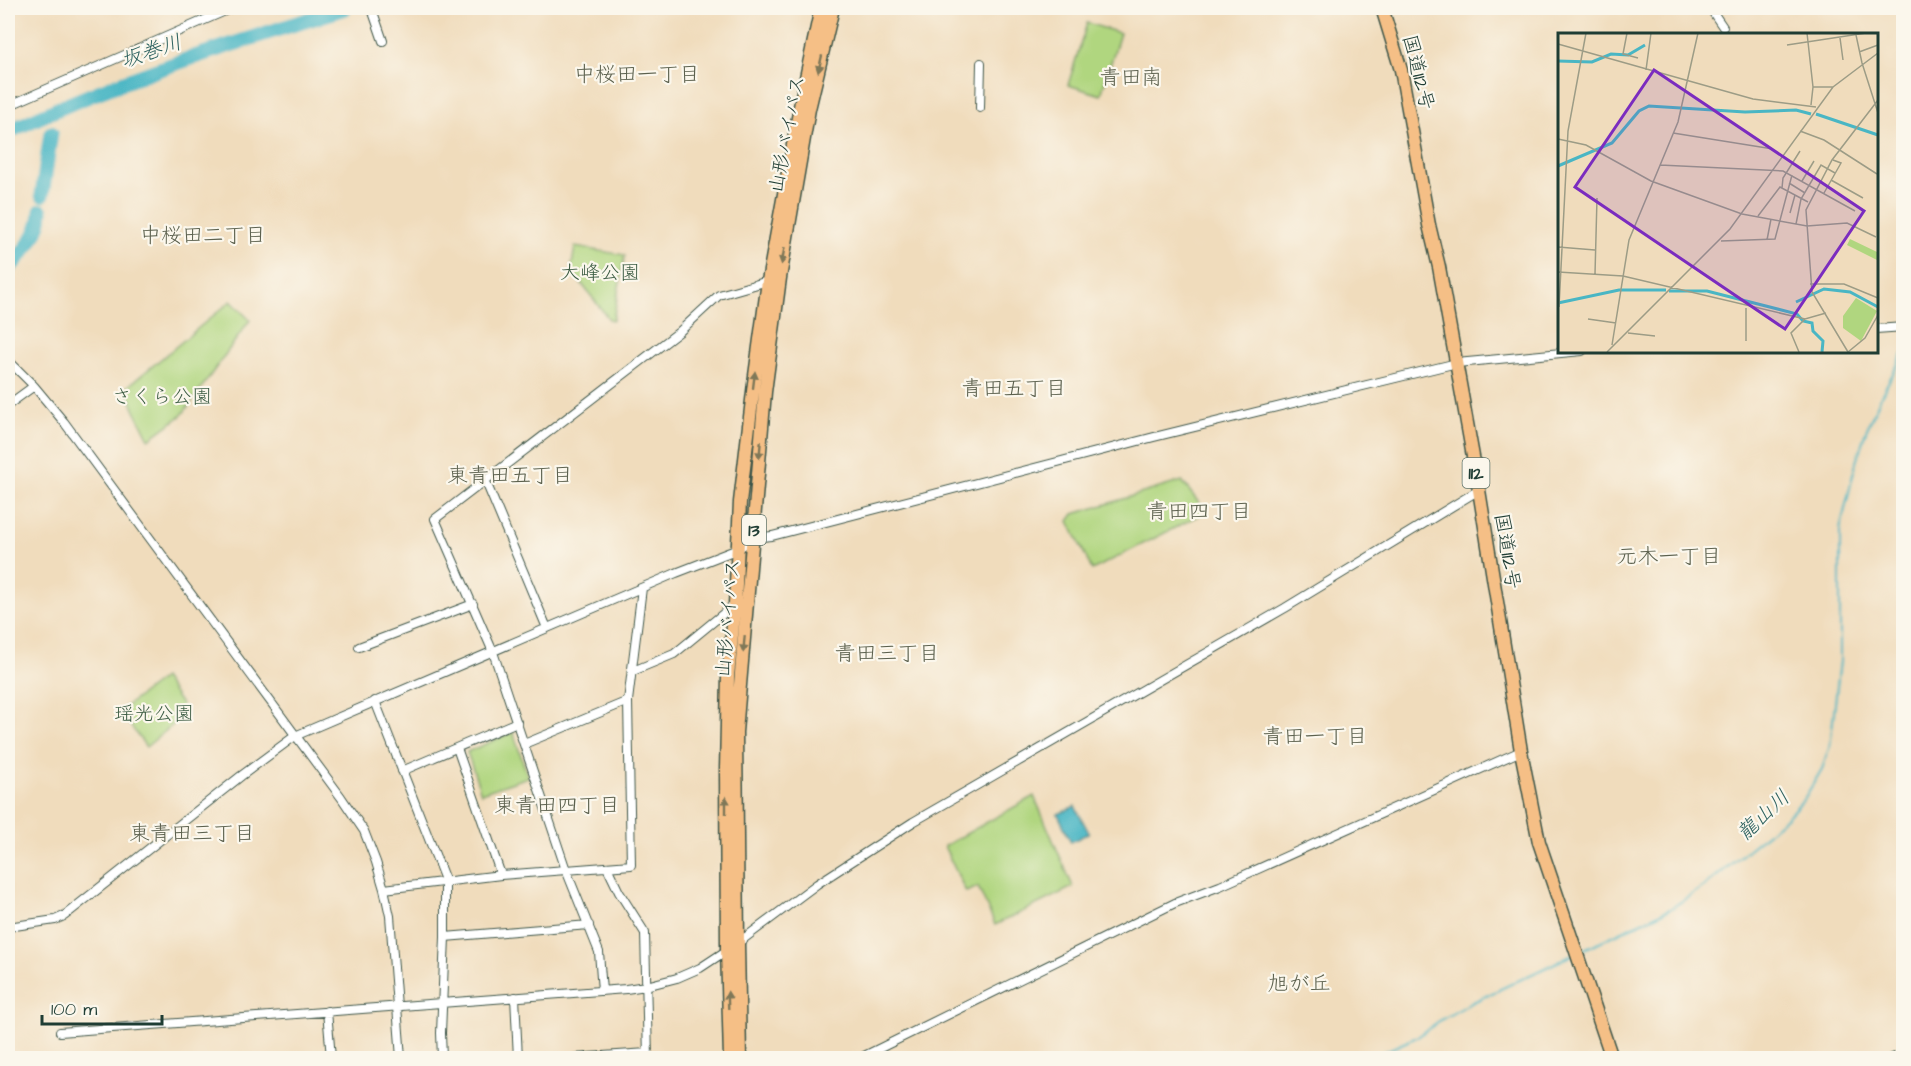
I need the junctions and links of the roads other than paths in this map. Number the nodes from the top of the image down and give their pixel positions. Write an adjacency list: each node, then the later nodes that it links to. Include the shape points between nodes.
1 (232, 8): 10 (street)
2 (821, 8): 12 (highway, 山形バイパス / 13)
3 (833, 8): 22 (highway, 山形バイパス / 13, one-way to 22, via 809,109 780,278 765,392)
4 (1382, 8): 17 (highway, 国道112号 / 112, via 1401,70)
5 (1710, 8): 7 (street)
6 (373, 12): 8 (street)
7 (1723, 27)
8 (382, 40)
9 (981, 63): 11 (street)
10 (8, 106)
11 (980, 108)
12 (768, 281): 20 (street, via 719,295 679,332); 23 (highway, 山形バイパス / 13, one-way to 12, via 740,502)
13 (1904, 327): 14 (street)
14 (1879, 329)
15 (1572, 352): 17 (street)
16 (8, 360): 18 (street)
17 (1457, 363): 21 (highway, 国道112号 / 112); 22 (street, via 1164,434 794,531)
18 (34, 386): 19 (street); 34 (street)
19 (8, 405)
20 (486, 482): 25 (street, via 435,519); 27 (street)
21 (1479, 490): 37 (highway, 国道112号 / 112); 47 (street, via 1285,608 913,822 817,884)
22 (753, 538): 23 (street); 47 (highway, 山形バイパス / 13, one-way to 47, via 736,732)
23 (738, 549): 24 (street); 26 (highway, 山形バイパス / 13)
24 (642, 588): 27 (street); 30 (street)
25 (473, 604): 28 (street); 29 (street)
26 (735, 604): 30 (street, via 674,654); 47 (highway, 山形バイパス / 13, one-way to 26, via 726,770 728,676)
27 (547, 628): 29 (street)
28 (359, 647)
29 (493, 652): 32 (street); 33 (street)
30 (633, 671): 31 (street)
31 (628, 701): 35 (street); 39 (street, via 631,865)
32 (375, 702): 34 (street); 38 (street)
33 (517, 722): 35 (street); 36 (street)
34 (295, 736): 43 (street, via 364,831); 45 (street, via 64,916)
35 (524, 744): 40 (street)
36 (457, 748): 38 (street); 41 (street)
37 (1521, 751): 64 (street, via 1175,903); 65 (highway, 国道112号 / 112, via 1539,842)
38 (402, 771): 42 (street)
39 (607, 867): 40 (street); 48 (street, via 645,933)
40 (566, 870): 41 (street); 44 (street)
41 (501, 875): 42 (street)
42 (445, 880): 43 (street); 46 (street)
43 (384, 889): 52 (street)
44 (589, 925): 46 (street); 49 (street, via 599,952)
45 (8, 927)
46 (445, 937): 51 (street)
47 (732, 946): 48 (street, via 700,968); 62 (highway, 山形バイパス / 13, one-way to 47); 63 (highway, 山形バイパス / 13)
48 (646, 986): 49 (street); 56 (street)
49 (602, 991): 50 (street)
50 (514, 997): 51 (street); 60 (street)
51 (443, 1003): 52 (street); 59 (street)
52 (397, 1006): 53 (street); 58 (street)
53 (327, 1011): 54 (street); 57 (street)
54 (60, 1032)
55 (1904, 1054): 66 (street)
56 (648, 1056): 61 (street)
57 (331, 1059)
58 (401, 1059)
59 (442, 1059)
60 (518, 1059)
61 (572, 1059)
62 (730, 1059)
63 (741, 1059)
64 (860, 1059)
65 (1612, 1059)
66 (1891, 1059)

